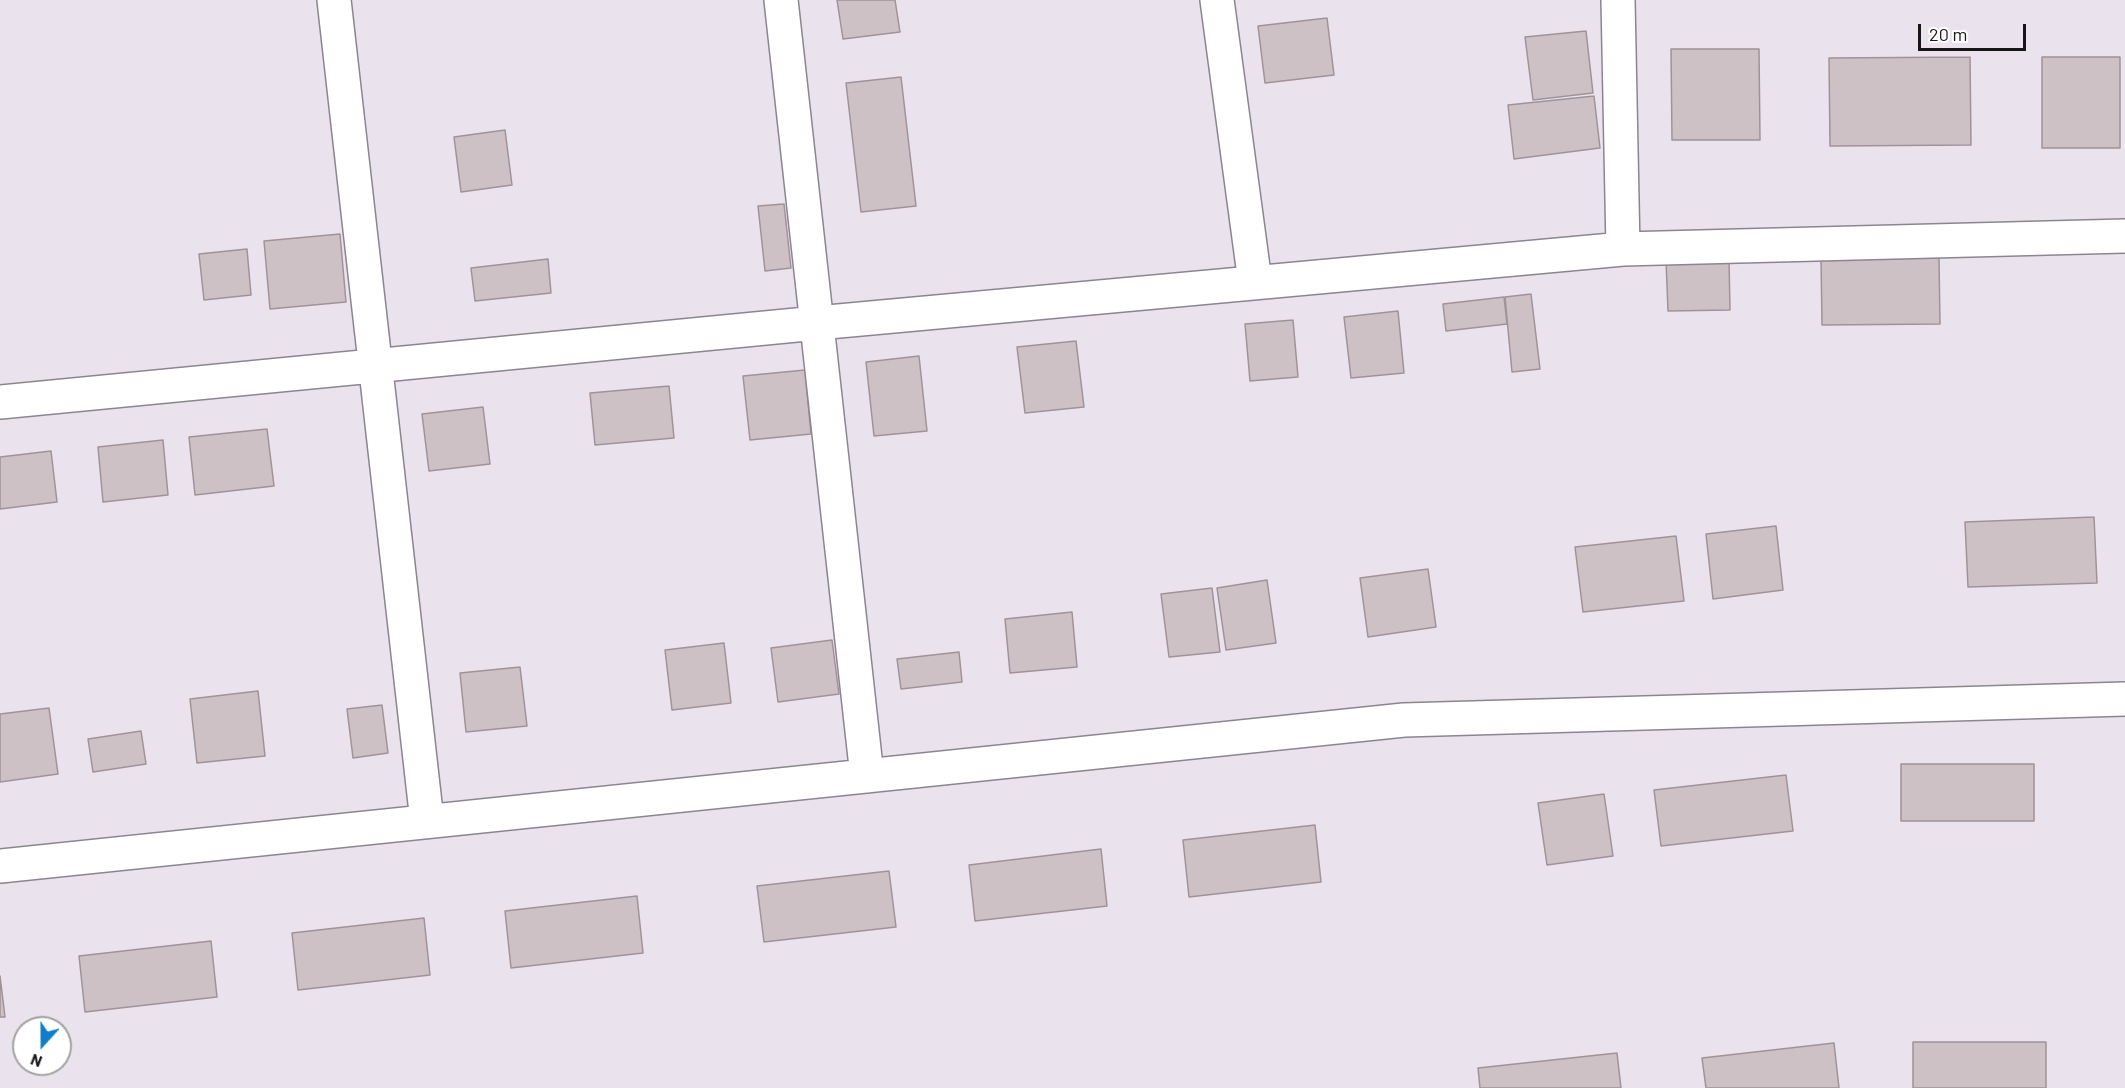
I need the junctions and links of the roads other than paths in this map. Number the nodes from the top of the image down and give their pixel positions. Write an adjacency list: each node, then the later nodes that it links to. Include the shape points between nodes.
1 (334, 0): 9 (street)
2 (781, 0): 8 (street)
3 (1217, 0): 7 (street)
4 (1618, 0): 6 (street)
5 (2125, 236): 6 (street)
6 (1623, 249): 7 (street)
7 (1255, 282): 8 (street)
8 (817, 323): 9 (street); 12 (street)
9 (375, 366): 10 (street); 13 (street)
10 (0, 402)
11 (2125, 699): 12 (street, via 1404,720)
12 (867, 776): 13 (street)
13 (427, 822): 14 (street)
14 (0, 866)

